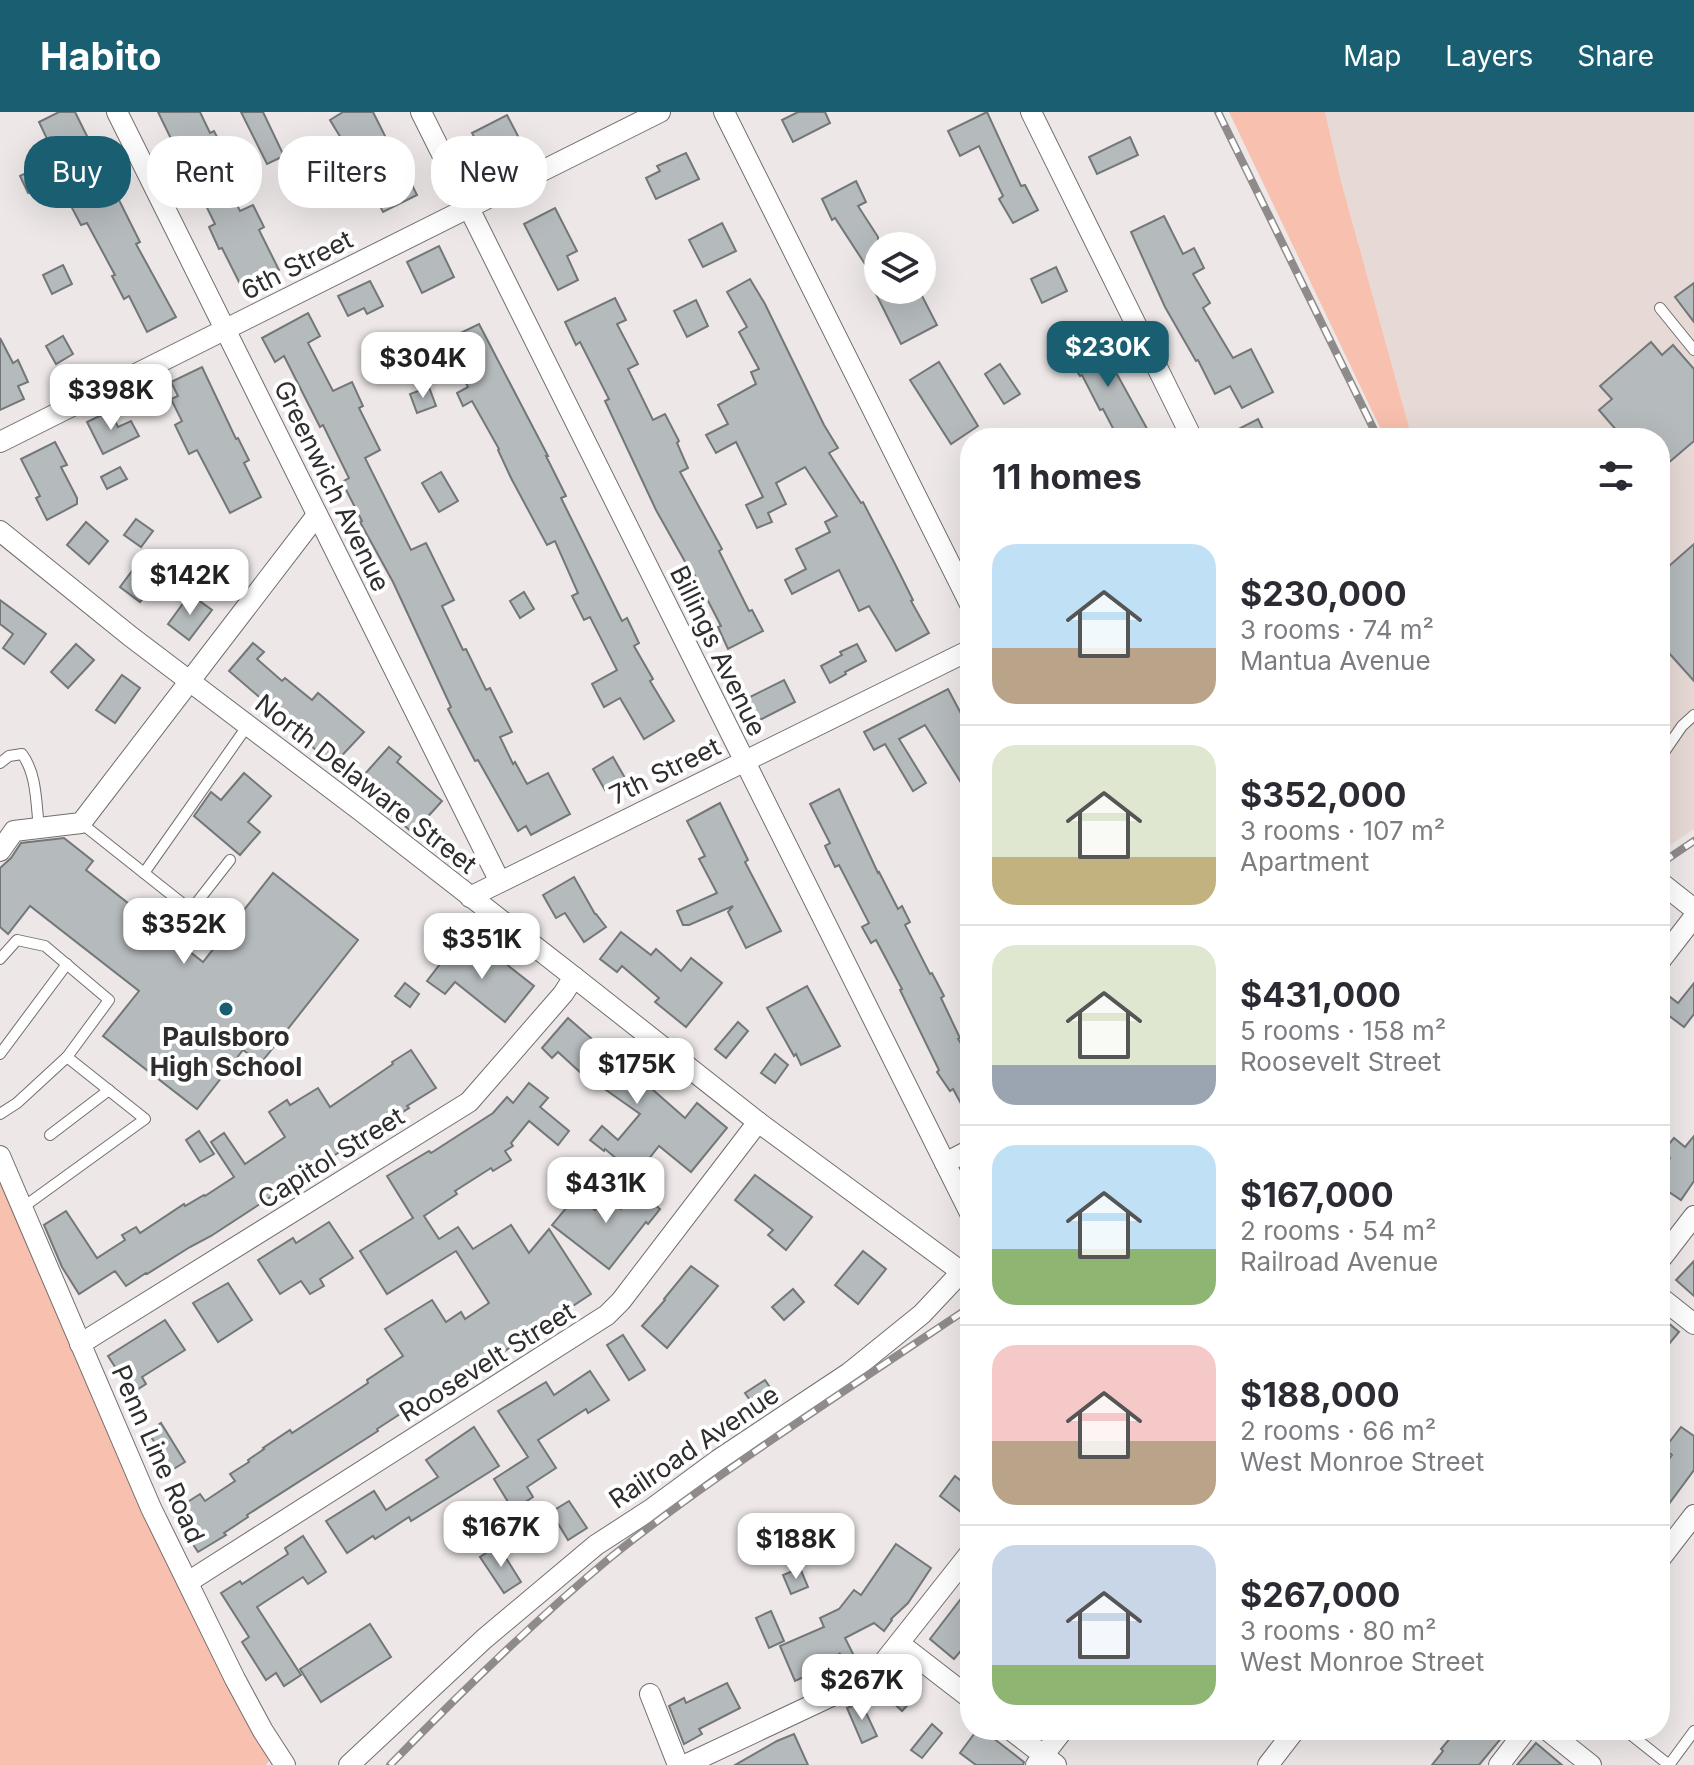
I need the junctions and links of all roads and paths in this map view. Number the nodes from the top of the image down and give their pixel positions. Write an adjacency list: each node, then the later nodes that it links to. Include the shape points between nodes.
1 (117, 112): 10 (street, Greenwich Avenue)
2 (421, 112): 6 (street, Billings Avenue)
3 (660, 112): 7 (street, 6th Street)
4 (724, 112): 16 (street)
5 (1031, 112): 12 (street)
6 (433, 136)
7 (547, 169)
8 (469, 208): 10 (street, 6th Street); 22 (street, Billings Avenue)
9 (1660, 308): 11 (lane)
10 (225, 330): 13 (street, 6th Street); 14 (street, Greenwich Avenue)
11 (1694, 350)
12 (1187, 428)
13 (0, 442)
14 (317, 515): 18 (street); 29 (street, Greenwich Avenue)
15 (0, 531): 18 (street, North Delaware Street)
16 (960, 584)
17 (960, 655): 22 (street, 7th Street)
18 (191, 681): 20 (street, North Delaware Street); 24 (street)
19 (1694, 715): 21 (lane)
20 (248, 725): 28 (lane); 31 (street, North Delaware Street)
21 (1670, 743)
22 (744, 761): 29 (street, 7th Street); 48 (street, Billings Avenue)
23 (0, 763): 25 (lane, via 22,754 26,760)
24 (81, 823): 25 (street); 28 (lane)
25 (39, 828): 26 (street, via 14,831)
26 (0, 851)
27 (230, 860): 33 (lane)
28 (144, 873): 33 (lane)
29 (500, 882): 31 (street, 7th Street)
30 (1670, 890): 32 (street)
31 (470, 897): 39 (street, North Delaware Street)
32 (1694, 909)
33 (191, 910): 35 (lane)
34 (1694, 917): 36 (street)
35 (202, 919)
36 (1670, 948)
37 (0, 959): 38 (lane, via 17,940 45,946)
38 (67, 964): 40 (lane); 41 (lane, via 109,1000)
39 (574, 977): 44 (street, North Delaware Street); 57 (street, Capitol Street, via 469,1102)
40 (0, 1054)
41 (67, 1057): 42 (lane); 43 (lane)
42 (109, 1090): 45 (lane); 50 (lane, via 145,1119)
43 (0, 1114)
44 (758, 1122): 53 (street, North Delaware Street); 61 (street, Roosevelt Street, via 607,1315)
45 (50, 1135)
46 (960, 1155): 48 (street)
47 (0, 1156): 50 (street, Penn Line Road)
48 (945, 1163): 49 (street, Billings Avenue)
49 (960, 1188)
50 (22, 1208): 57 (street, Penn Line Road)
51 (1694, 1216): 52 (street)
52 (1670, 1247)
53 (960, 1266)
54 (960, 1278): 74 (street, Railroad Avenue, via 849,1373 596,1545 484,1639)
55 (1670, 1305): 56 (street)
56 (1694, 1324)
57 (80, 1344): 61 (street, Penn Line Road)
58 (1694, 1515): 59 (street)
59 (1670, 1546)
60 (960, 1566): 62 (street)
61 (188, 1582): 73 (street, Penn Line Road)
62 (900, 1644): 63 (street); 76 (street, via 872,1677)
63 (960, 1690)
64 (650, 1694): 75 (street)
65 (1694, 1731): 71 (lane, via 1669,1765)
66 (1022, 1740): 72 (street)
67 (1057, 1740): 72 (street)
68 (1287, 1740): 77 (street)
69 (1518, 1740): 78 (street)
70 (1560, 1740): 79 (street)
71 (1638, 1740)
72 (1045, 1762)
73 (285, 1765)
74 (349, 1765)
75 (678, 1765)
76 (685, 1765)
77 (1268, 1765)
78 (1499, 1765)
79 (1591, 1765)

